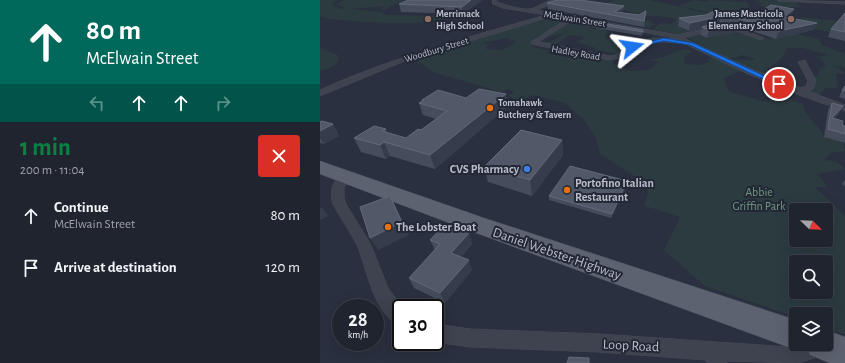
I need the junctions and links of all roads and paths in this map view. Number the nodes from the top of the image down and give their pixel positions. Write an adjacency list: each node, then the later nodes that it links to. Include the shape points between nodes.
1 (495, 0): 5 (street, McElwain Street, via 498,5)
2 (552, 0): 5 (street)
3 (780, 0): 4 (street)
4 (845, 3)
5 (530, 10): 6 (street, McElwain Street)
6 (555, 14): 7 (street, McElwain Street); 14 (street, Woodbury Street, via 388,64)
7 (573, 17): 8 (street, McElwain Street); 10 (street, Hadley Road, via 533,43 610,58 622,56 632,47)
8 (675, 36): 9 (street, via 719,27 737,29); 10 (street, Hadley Road); 11 (street, McElwain Street)
9 (761, 38)
10 (664, 40): 11 (street, Hadley Road)
11 (691, 44): 13 (street, McElwain Street)
12 (802, 62): 13 (street, via 812,81 810,87)
13 (799, 92): 15 (street, McElwain Street)
14 (320, 93)
15 (845, 108)
16 (320, 167): 17 (main road, Daniel Webster Highway)
17 (347, 177): 18 (street, via 336,192 364,245 376,281); 19 (main road, Daniel Webster Highway)
18 (392, 306)
19 (789, 333)
20 (444, 334): 22 (street, Loop Road)
21 (812, 351): 22 (street, Loop Road, via 790,356)
22 (715, 356)

